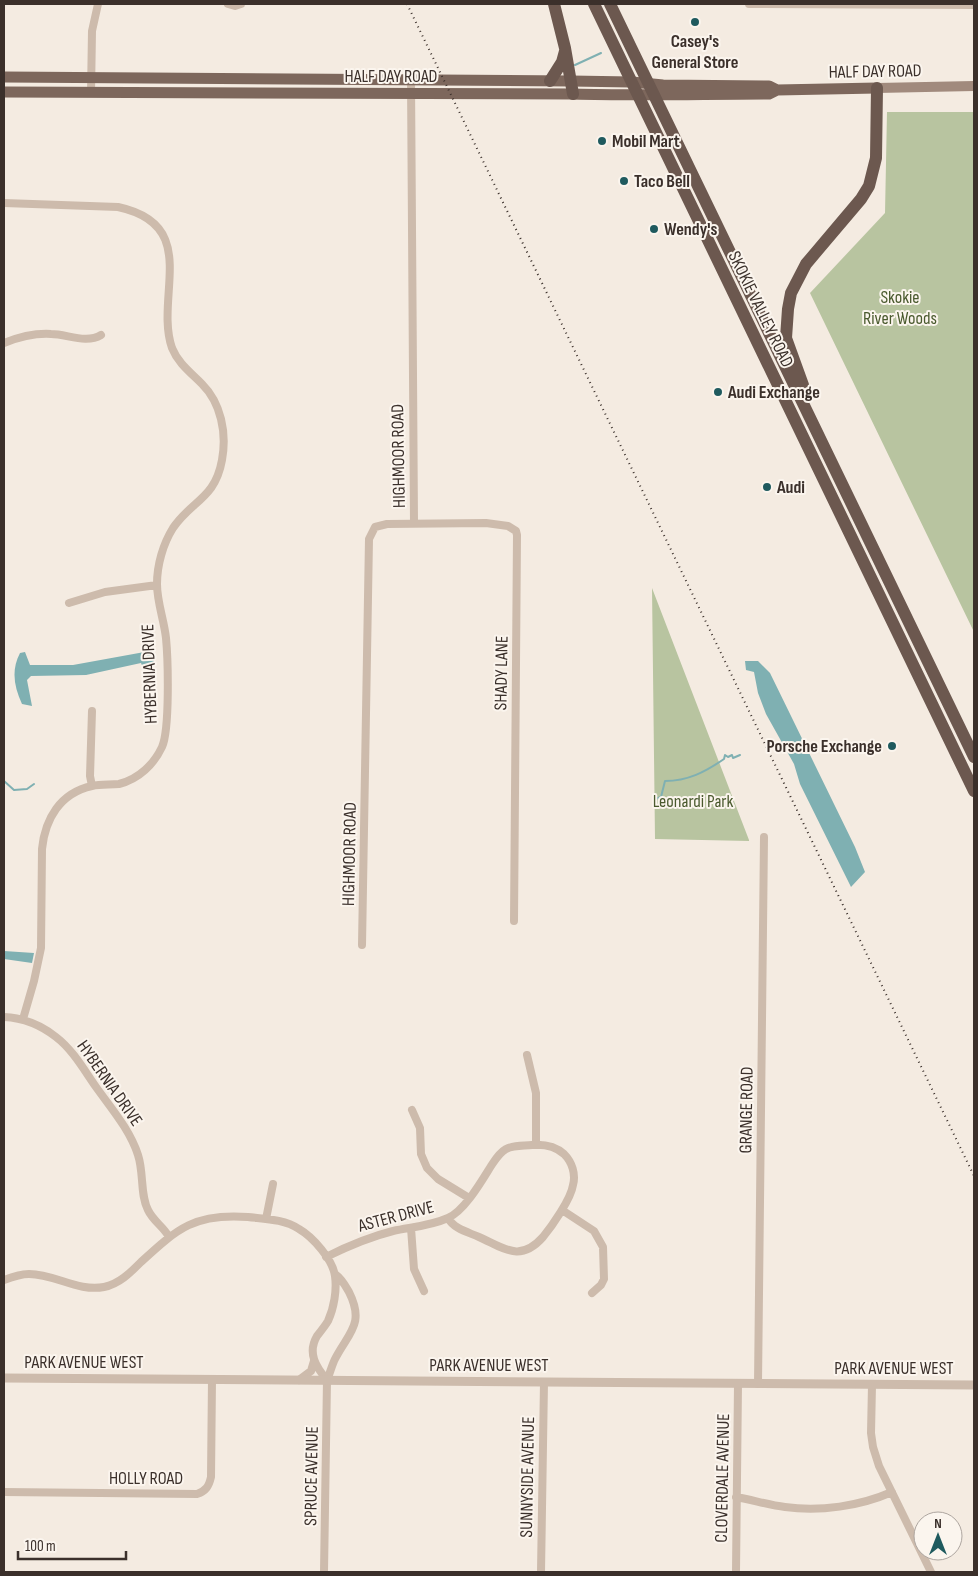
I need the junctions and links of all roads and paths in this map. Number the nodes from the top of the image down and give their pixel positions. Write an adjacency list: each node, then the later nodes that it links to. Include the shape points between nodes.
1 (98, 4): 11 (street, via 92,31)
2 (228, 4): 3 (street)
3 (241, 4)
4 (554, 4): 9 (highway)
5 (594, 4): 15 (highway, SKOKIE VALLEY ROAD)
6 (610, 4): 18 (highway, SKOKIE VALLEY ROAD)
7 (749, 4): 8 (street)
8 (974, 5)
9 (565, 48): 13 (highway, via 562,62); 14 (highway)
10 (4, 77): 11 (main road, HALF DAY ROAD)
11 (91, 78): 12 (main road, HALF DAY ROAD); 20 (street)
12 (410, 80): 13 (main road, HALF DAY ROAD); 21 (street, HIGHMOOR ROAD)
13 (550, 81): 14 (main road, HALF DAY ROAD)
14 (570, 81): 15 (main road, HALF DAY ROAD); 22 (highway)
15 (632, 82): 18 (main road, HALF DAY ROAD); 23 (highway, SKOKIE VALLEY ROAD)
16 (974, 86): 17 (main road, HALF DAY ROAD)
17 (877, 88): 18 (main road, HALF DAY ROAD, via 777,90 769,94); 27 (highway, via 876,158 869,186 806,264 791,293 788,309 786,338)
18 (651, 89): 23 (main road, HALF DAY ROAD); 27 (highway, SKOKIE VALLEY ROAD)
19 (4, 92): 20 (main road, HALF DAY ROAD)
20 (91, 93): 21 (main road, HALF DAY ROAD)
21 (410, 93): 22 (main road, HALF DAY ROAD); 28 (street, HIGHMOOR ROAD)
22 (573, 94): 23 (main road, HALF DAY ROAD)
23 (638, 96): 34 (highway, SKOKIE VALLEY ROAD)
24 (4, 203): 29 (street, HYBERNIA DRIVE, via 132,210 155,225 168,249 168,317 172,348 184,367 216,402 223,428 223,457 215,483 206,496 173,528 162,553)
25 (101, 335): 26 (street, via 88,339 41,334)
26 (4, 343)
27 (841, 483): 32 (highway, SKOKIE VALLEY ROAD)
28 (414, 523): 36 (street, SHADY LANE, via 486,524 508,526 516,531); 37 (street, HIGHMOOR ROAD, via 375,527 369,539)
29 (157, 585): 30 (street, via 104,592); 33 (street, HYBERNIA DRIVE, via 167,652 163,744 145,770 128,781)
30 (69, 603)
31 (92, 711): 33 (street)
32 (974, 757)
33 (92, 786): 39 (street, HYBERNIA DRIVE, via 58,806 46,826 42,849 40,953)
34 (974, 791)
35 (764, 837): 64 (street, GRANGE ROAD)
36 (514, 921)
37 (362, 944)
38 (4, 1016): 39 (street)
39 (23, 1019): 49 (street, HYBERNIA DRIVE, via 56,1036 72,1053 126,1130 142,1168 145,1204)
40 (527, 1055): 42 (street, via 536,1093)
41 (412, 1110): 44 (street, via 420,1128 421,1154 427,1168 438,1179)
42 (536, 1145): 44 (street, ASTER DRIVE, via 505,1150); 45 (street, ASTER DRIVE, via 557,1149 573,1170 573,1187)
43 (272, 1184): 47 (street)
44 (469, 1198): 46 (street, ASTER DRIVE)
45 (562, 1210): 46 (street, ASTER DRIVE, via 535,1246 512,1252 455,1226); 54 (street, via 594,1231 603,1247 604,1279)
46 (448, 1218): 48 (street, ASTER DRIVE)
47 (266, 1219): 49 (street, via 227,1216 206,1219 192,1223); 50 (street, via 281,1221 306,1233)
48 (411, 1228): 50 (street, ASTER DRIVE, via 370,1237); 53 (street, via 414,1269)
49 (169, 1237): 52 (street, via 126,1276 104,1286 86,1288 31,1274)
50 (326, 1256): 51 (street)
51 (335, 1274): 55 (street, via 341,1278); 56 (street)
52 (4, 1280)
53 (424, 1290)
54 (592, 1293)
55 (350, 1295): 56 (street); 61 (street, via 356,1308 356,1323)
56 (335, 1298): 57 (street, via 328,1320 315,1342)
57 (314, 1361): 60 (street, via 311,1371); 61 (street)
58 (4, 1378): 59 (street, PARK AVENUE WEST)
59 (212, 1379): 60 (street, PARK AVENUE WEST); 67 (street, HOLLY ROAD, via 211,1476 208,1487 202,1492)
60 (299, 1380): 61 (street, PARK AVENUE WEST)
61 (327, 1380): 62 (street, PARK AVENUE WEST); 70 (street, SPRUCE AVENUE)
62 (544, 1382): 63 (street, PARK AVENUE WEST); 71 (street, SUNNYSIDE AVENUE)
63 (738, 1384): 64 (street, PARK AVENUE WEST); 69 (street, CLOVERDALE AVENUE)
64 (758, 1384): 65 (street, PARK AVENUE WEST)
65 (872, 1385): 66 (street, PARK AVENUE WEST); 68 (street, via 873,1447)
66 (974, 1385)
67 (4, 1492)
68 (892, 1492): 69 (street, via 857,1503 814,1509 784,1507); 73 (street)
69 (736, 1497): 72 (street, CLOVERDALE AVENUE)
70 (324, 1572)
71 (541, 1572)
72 (736, 1572)
73 (930, 1572)

